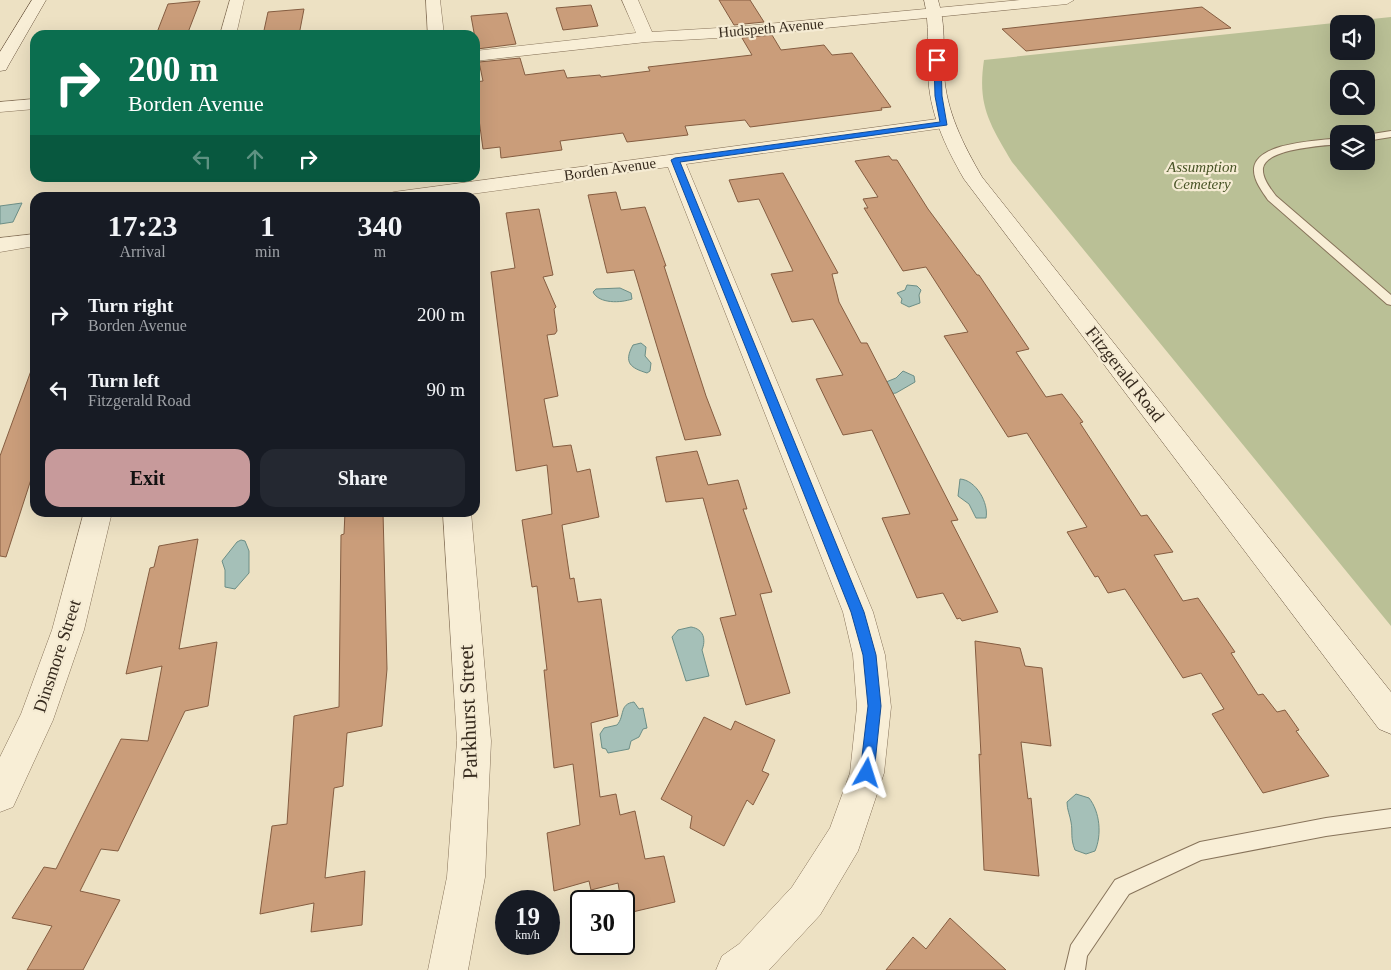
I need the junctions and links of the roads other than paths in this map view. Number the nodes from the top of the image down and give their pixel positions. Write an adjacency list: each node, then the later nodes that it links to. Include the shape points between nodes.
1 (39, 0): 11 (street)
2 (237, 0): 7 (street)
3 (434, 0): 8 (street)
4 (630, 0): 9 (street)
5 (1067, 0): 6 (street, Hudspeth Avenue)
6 (933, 6): 9 (street, Hudspeth Avenue, via 735,32); 14 (street, Fitzgerald Road, via 938,32 938,96)
7 (229, 30)
8 (436, 30)
9 (646, 36): 10 (street, Hudspeth Avenue)
10 (480, 55)
11 (0, 66)
12 (30, 105): 13 (street)
13 (0, 108)
14 (944, 123): 18 (street, Borden Avenue); 25 (street, Fitzgerald Road, via 974,179)
15 (1391, 134): 16 (lane)
16 (1375, 137)
17 (1330, 143): 22 (lane, via 1274,152 1261,160 1256,171 1260,184)
18 (675, 160): 19 (street, Borden Avenue); 29 (street, via 858,612 869,655 874,706 867,773 845,838 806,901 753,958)
19 (454, 192)
20 (30, 241): 21 (street)
21 (0, 245)
22 (1391, 301)
23 (97, 517): 26 (street, Dinsmore Street, via 68,630 36,720)
24 (457, 517): 28 (street, Parkhurst Street, via 474,741 466,877)
25 (1391, 718)
26 (0, 794)
27 (1391, 818): 30 (lane, via 1200,851 1122,887 1078,952)
28 (448, 970)
29 (736, 970)
30 (1076, 970)

